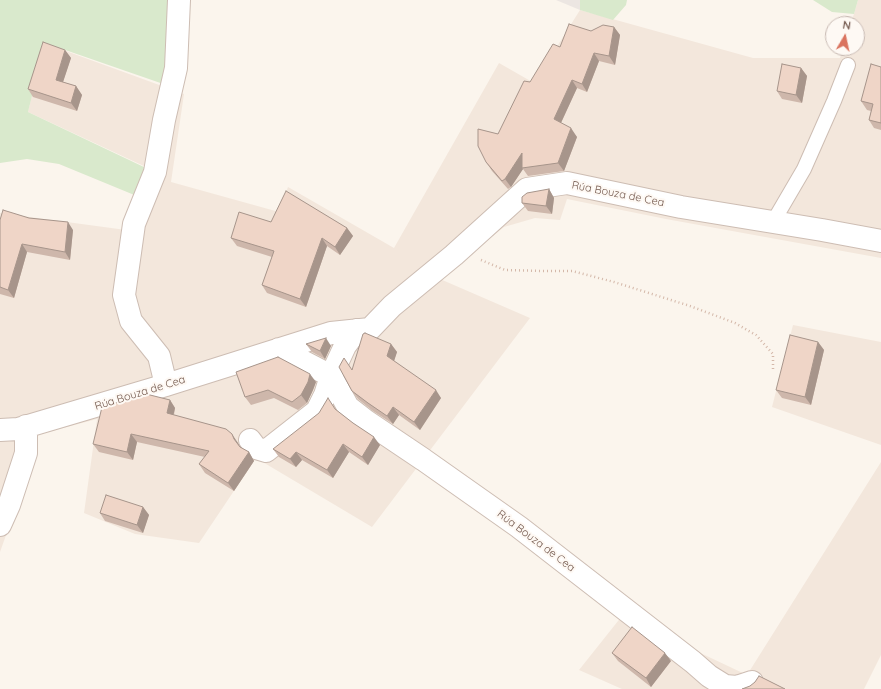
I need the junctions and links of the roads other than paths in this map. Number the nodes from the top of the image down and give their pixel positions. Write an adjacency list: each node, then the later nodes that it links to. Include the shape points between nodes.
1 (179, 0): 8 (street, via 176,68 155,172 134,224 124,294 131,321 159,356)
2 (848, 65): 3 (lane, via 804,169)
3 (773, 222): 4 (street, Rúa Bouza de Cea); 5 (street, Rúa Bouza de Cea, via 681,207 567,183 527,189 392,306 370,329)
4 (881, 241)
5 (357, 330): 6 (street, Rúa Bouza de Cea, via 331,333); 7 (street, via 345,346)
6 (279, 349): 7 (street); 8 (street, Rúa Bouza de Cea)
7 (331, 376): 11 (street, via 326,395 317,410 266,451 256,448); 13 (street, Rúa Bouza de Cea, via 348,407 519,527 709,676 725,686 737,687)
8 (166, 386): 9 (street, Rúa Bouza de Cea)
9 (26, 426): 10 (street, Rúa Bouza de Cea); 12 (street, via 26,453)
10 (0, 430)
11 (250, 440)
12 (0, 524)
13 (752, 682)

